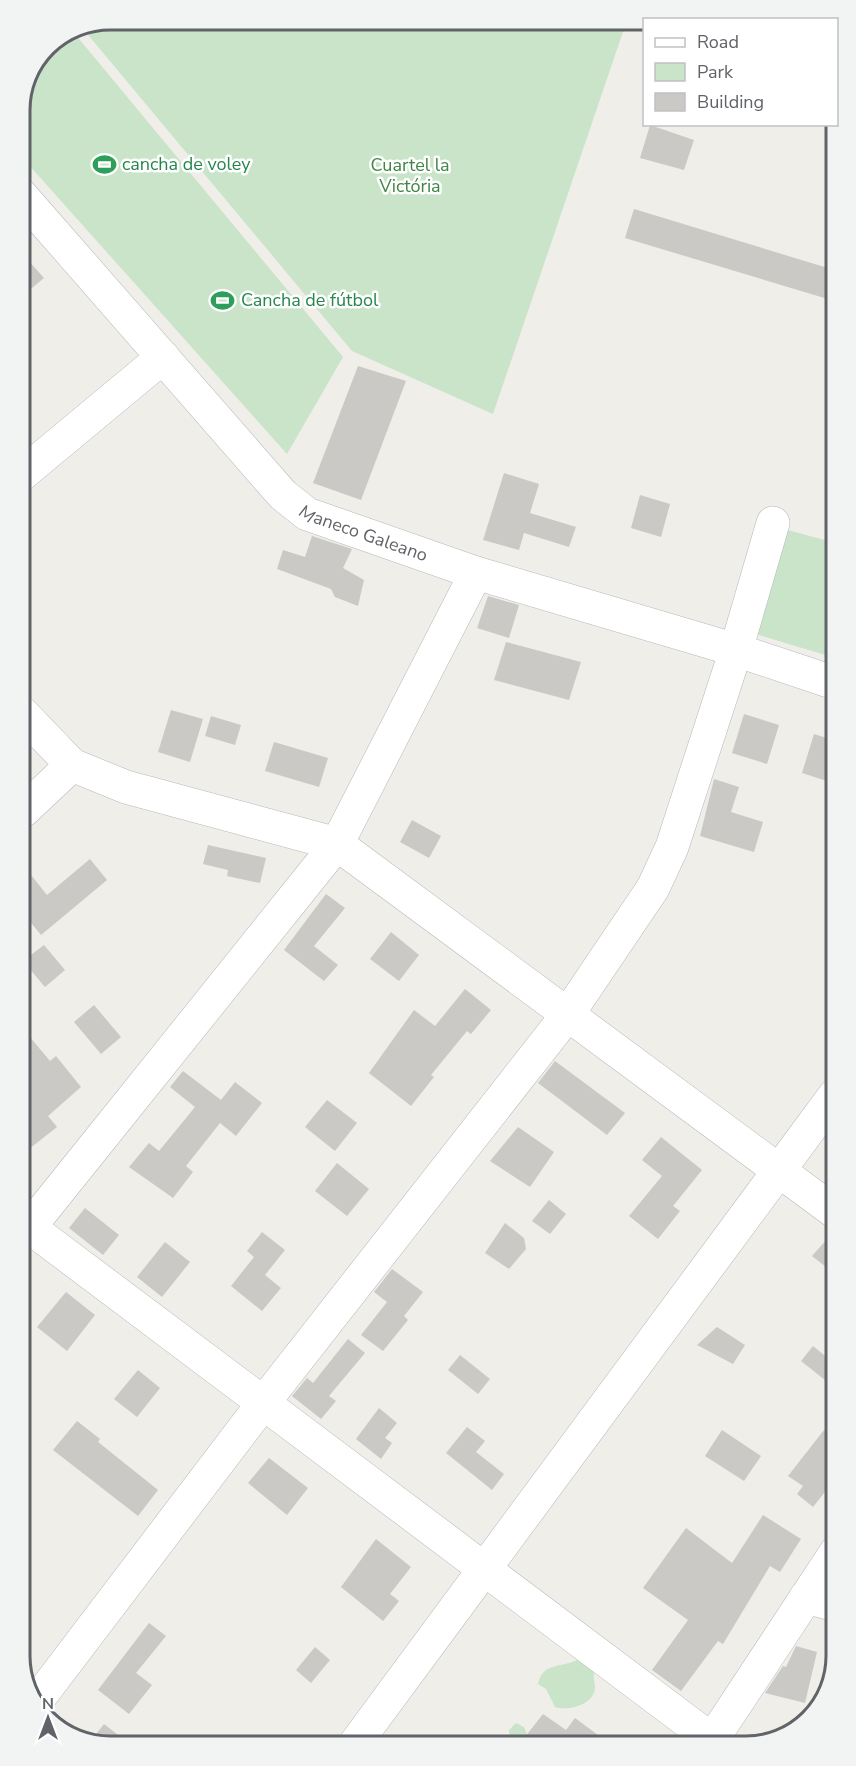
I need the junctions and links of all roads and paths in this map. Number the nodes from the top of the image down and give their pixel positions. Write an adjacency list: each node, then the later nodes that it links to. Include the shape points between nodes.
1 (30, 205): 2 (street, Maneco Galeano)
2 (163, 357): 3 (street); 5 (street, Maneco Galeano, via 283,495 307,514)
3 (30, 468)
4 (772, 523): 6 (street)
5 (476, 573): 6 (street, Maneco Galeano); 11 (street)
6 (736, 650): 7 (street, Maneco Galeano); 12 (street, via 672,847 652,888)
7 (826, 680)
8 (30, 722): 9 (street)
9 (72, 765): 10 (street); 11 (street, via 126,787)
10 (30, 804)
11 (337, 844): 12 (street); 16 (street)
12 (568, 1014): 14 (street); 18 (street)
13 (826, 1107): 14 (street)
14 (779, 1173): 15 (street); 19 (street)
15 (826, 1206)
16 (30, 1227)
17 (30, 1233): 18 (street)
18 (264, 1402): 19 (street); 22 (street)
19 (486, 1569): 23 (street); 24 (street)
20 (826, 1585): 21 (street)
21 (821, 1601): 25 (street)
22 (47, 1688)
23 (361, 1736)
24 (707, 1736)
25 (715, 1736)

